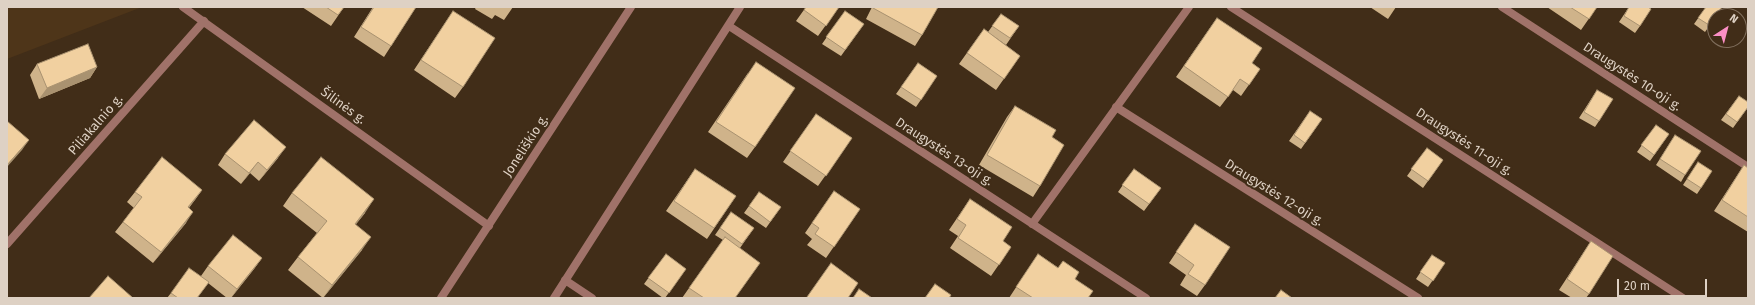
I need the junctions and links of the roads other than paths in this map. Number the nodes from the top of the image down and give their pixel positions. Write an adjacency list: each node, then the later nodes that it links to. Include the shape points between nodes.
1 (183, 7): 7 (street, Šilinės g.)
2 (631, 7): 12 (street, Joneliškio g.)
3 (740, 7): 8 (street)
4 (1189, 7): 9 (street)
5 (1231, 7): 20 (street, Draugystės 11-oji g.)
6 (1502, 7): 10 (street, Draugystės 10-oji g.)
7 (204, 21): 12 (street, Šilinės g.); 13 (street, Piliakalnio g.)
8 (728, 26): 11 (street, Draugystės 13-oji g.); 14 (street)
9 (1116, 107): 11 (street); 19 (street, Draugystės 12-oji g.)
10 (1748, 167)
11 (1032, 224): 18 (street, Draugystės 13-oji g.)
12 (489, 226): 15 (street, Joneliškio g.)
13 (7, 244)
14 (565, 280): 16 (street); 17 (street)
15 (441, 298)
16 (554, 298)
17 (592, 298)
18 (1146, 298)
19 (1418, 298)
20 (1683, 298)

